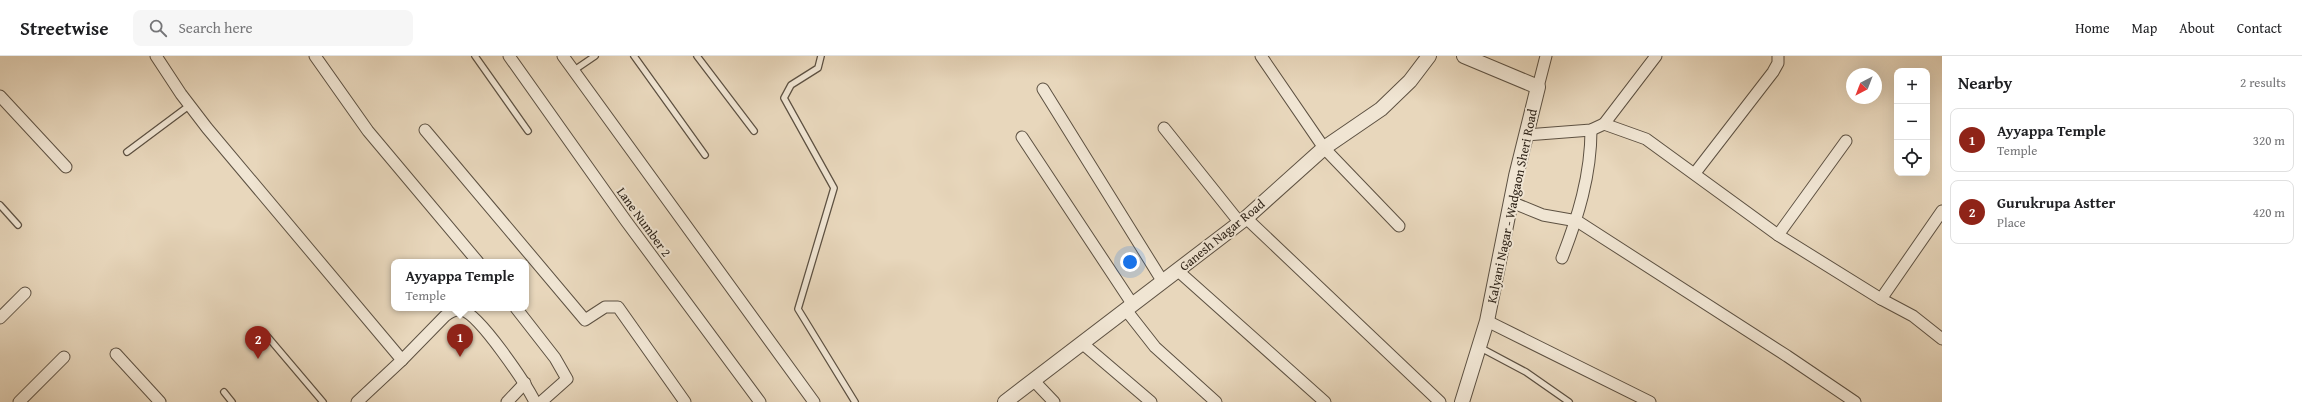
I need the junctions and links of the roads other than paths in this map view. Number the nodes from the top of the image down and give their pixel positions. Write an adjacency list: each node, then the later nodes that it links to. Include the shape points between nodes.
1 (156, 56): 20 (street)
2 (315, 56): 44 (street, via 368,131)
3 (475, 56): 25 (lane)
4 (509, 56): 74 (street, Lane Number 2, via 626,221)
5 (563, 56): 16 (street)
6 (595, 56): 16 (lane)
7 (634, 56): 32 (lane)
8 (697, 56): 26 (lane)
9 (821, 56): 76 (lane, via 818,68 791,85 784,98 834,188 798,309)
10 (1261, 56): 30 (street)
11 (1429, 56): 30 (street, Ganesh Nagar Road, via 1410,82 1381,109)
12 (1464, 56): 17 (street)
13 (1546, 56): 17 (street)
14 (1656, 56): 21 (street)
15 (1778, 56): 34 (street, via 1774,72)
16 (573, 71): 75 (street)
17 (1538, 87): 27 (street, Kalyani Nagar - Wadgaon Sheri Road)
18 (1043, 89): 46 (street)
19 (0, 96): 33 (street)
20 (190, 105): 31 (lane); 61 (street)
21 (1604, 124): 24 (street); 34 (street, via 1646,139)
22 (1164, 128): 38 (street)
23 (425, 130): 73 (street, via 584,320 605,307 618,307)
24 (1591, 130): 27 (street); 39 (street, via 1591,158)
25 (528, 131)
26 (754, 131)
27 (1526, 135): 35 (street, Kalyani Nagar - Wadgaon Sheri Road)
28 (1022, 137): 49 (street)
29 (1846, 141): 42 (street)
30 (1324, 148): 38 (street, Ganesh Nagar Road); 41 (street)
31 (127, 152)
32 (705, 155)
33 (66, 167)
34 (1695, 173): 42 (street)
35 (1511, 202): 39 (street, via 1543,216); 54 (street, Kalyani Nagar - Wadgaon Sheri Road)
36 (0, 206): 40 (lane)
37 (1942, 211): 48 (street)
38 (1243, 220): 45 (street, Ganesh Nagar Road); 82 (street)
39 (1576, 221): 43 (street); 86 (street)
40 (18, 225)
41 (1399, 226)
42 (1778, 235): 48 (street)
43 (1562, 258)
44 (475, 259)
45 (1177, 270): 46 (street, Ganesh Nagar Road); 81 (street)
46 (1163, 282): 49 (street, Ganesh Nagar Road)
47 (25, 293): 53 (street)
48 (1881, 299): 56 (street, via 1912,316)
49 (1130, 307): 57 (street, Ganesh Nagar Road); 80 (street, via 1155,347)
50 (456, 311): 61 (street, via 445,316)
51 (464, 311): 63 (street, via 489,336)
52 (518, 311): 72 (street, via 568,379)
53 (0, 318)
54 (1487, 321): 58 (street, Kalyani Nagar - Wadgaon Sheri Road); 85 (street)
55 (267, 336): 68 (lane)
56 (1942, 339)
57 (1083, 344): 62 (street, Ganesh Nagar Road); 79 (street)
58 (1479, 347): 83 (street, Kalyani Nagar - Wadgaon Sheri Road); 84 (lane, via 1526,372)
59 (116, 354): 66 (street)
60 (64, 357): 65 (street)
61 (402, 360): 69 (street)
62 (1034, 381): 77 (street, Ganesh Nagar Road); 78 (street)
63 (525, 383): 70 (street); 71 (street)
64 (224, 392): 67 (lane)
65 (19, 402)
66 (160, 402)
67 (232, 402)
68 (323, 402)
69 (357, 402)
70 (506, 402)
71 (535, 402)
72 (541, 402)
73 (686, 402)
74 (760, 402)
75 (814, 402)
76 (855, 402)
77 (1005, 402)
78 (1054, 402)
79 (1151, 402)
80 (1216, 402)
81 (1325, 402)
82 (1440, 402)
83 (1462, 402)
84 (1570, 402)
85 (1650, 402)
86 (1855, 402)

